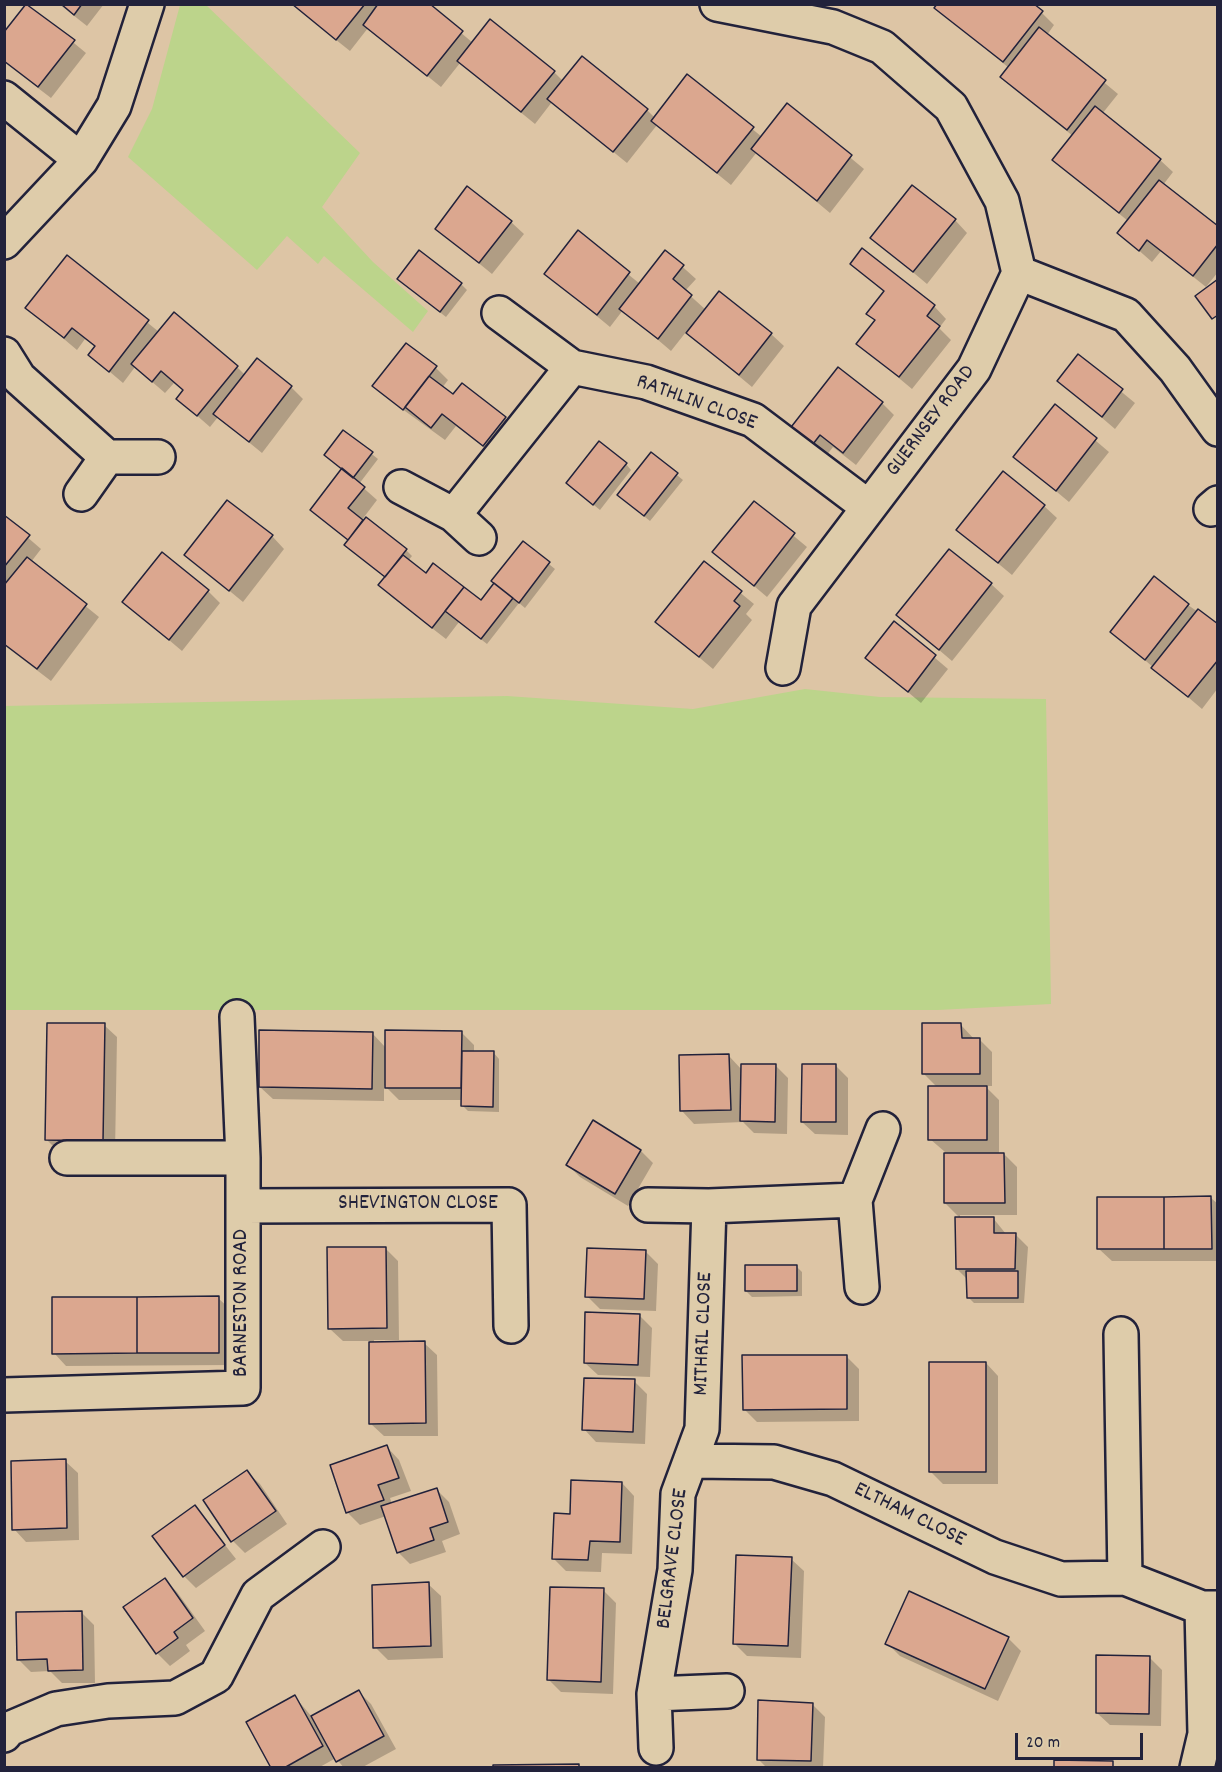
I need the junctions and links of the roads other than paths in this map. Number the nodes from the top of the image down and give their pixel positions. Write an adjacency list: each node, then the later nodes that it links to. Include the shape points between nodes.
1 (147, 4): 4 (street, via 114,106)
2 (717, 4): 6 (street, via 833,27 882,47 951,107 1002,201)
3 (4, 98): 4 (street)
4 (81, 160): 5 (street)
5 (4, 242)
6 (1019, 273): 10 (street, via 1126,315 1175,369); 15 (street, GUERNSEY ROAD, via 974,369)
7 (499, 313): 9 (street, RATHLIN CLOSE)
8 (4, 354): 11 (street, via 19,378)
9 (572, 367): 15 (street, RATHLIN CLOSE, via 646,382 753,420); 16 (street)
10 (1218, 429)
11 (107, 457): 12 (street); 14 (street)
12 (158, 457)
13 (401, 487): 16 (street)
14 (81, 494)
15 (867, 506): 18 (street, GUERNSEY ROAD, via 794,606)
16 (454, 515): 17 (street)
17 (479, 538)
18 (783, 668)
19 (237, 1017): 22 (street, BARNESTON ROAD)
20 (883, 1129): 23 (street)
21 (67, 1158): 22 (street)
22 (243, 1158): 25 (street, BARNESTON ROAD)
23 (855, 1200): 26 (street); 27 (street)
24 (648, 1205): 26 (street)
25 (243, 1206): 28 (street, SHEVINGTON CLOSE, via 509,1205); 30 (street, BARNESTON ROAD, via 243,1388)
26 (710, 1206): 31 (street, MITHRIL CLOSE, via 702,1429)
27 (862, 1287)
28 (511, 1326)
29 (1121, 1334): 33 (street)
30 (4, 1395)
31 (692, 1461): 33 (street, ELTHAM CLOSE, via 774,1462 833,1479 1017,1565 1061,1579); 36 (street, BELGRAVE CLOSE, via 678,1494 675,1570)
32 (323, 1547): 37 (street, via 258,1595 216,1676 175,1698 108,1701 56,1709)
33 (1125, 1578): 34 (street, ELTHAM CLOSE)
34 (1210, 1608): 39 (street, via 1205,1734)
35 (727, 1691): 36 (street)
36 (654, 1694): 38 (street, BELGRAVE CLOSE)
37 (6, 1729)
38 (656, 1748)
39 (1197, 1767)

